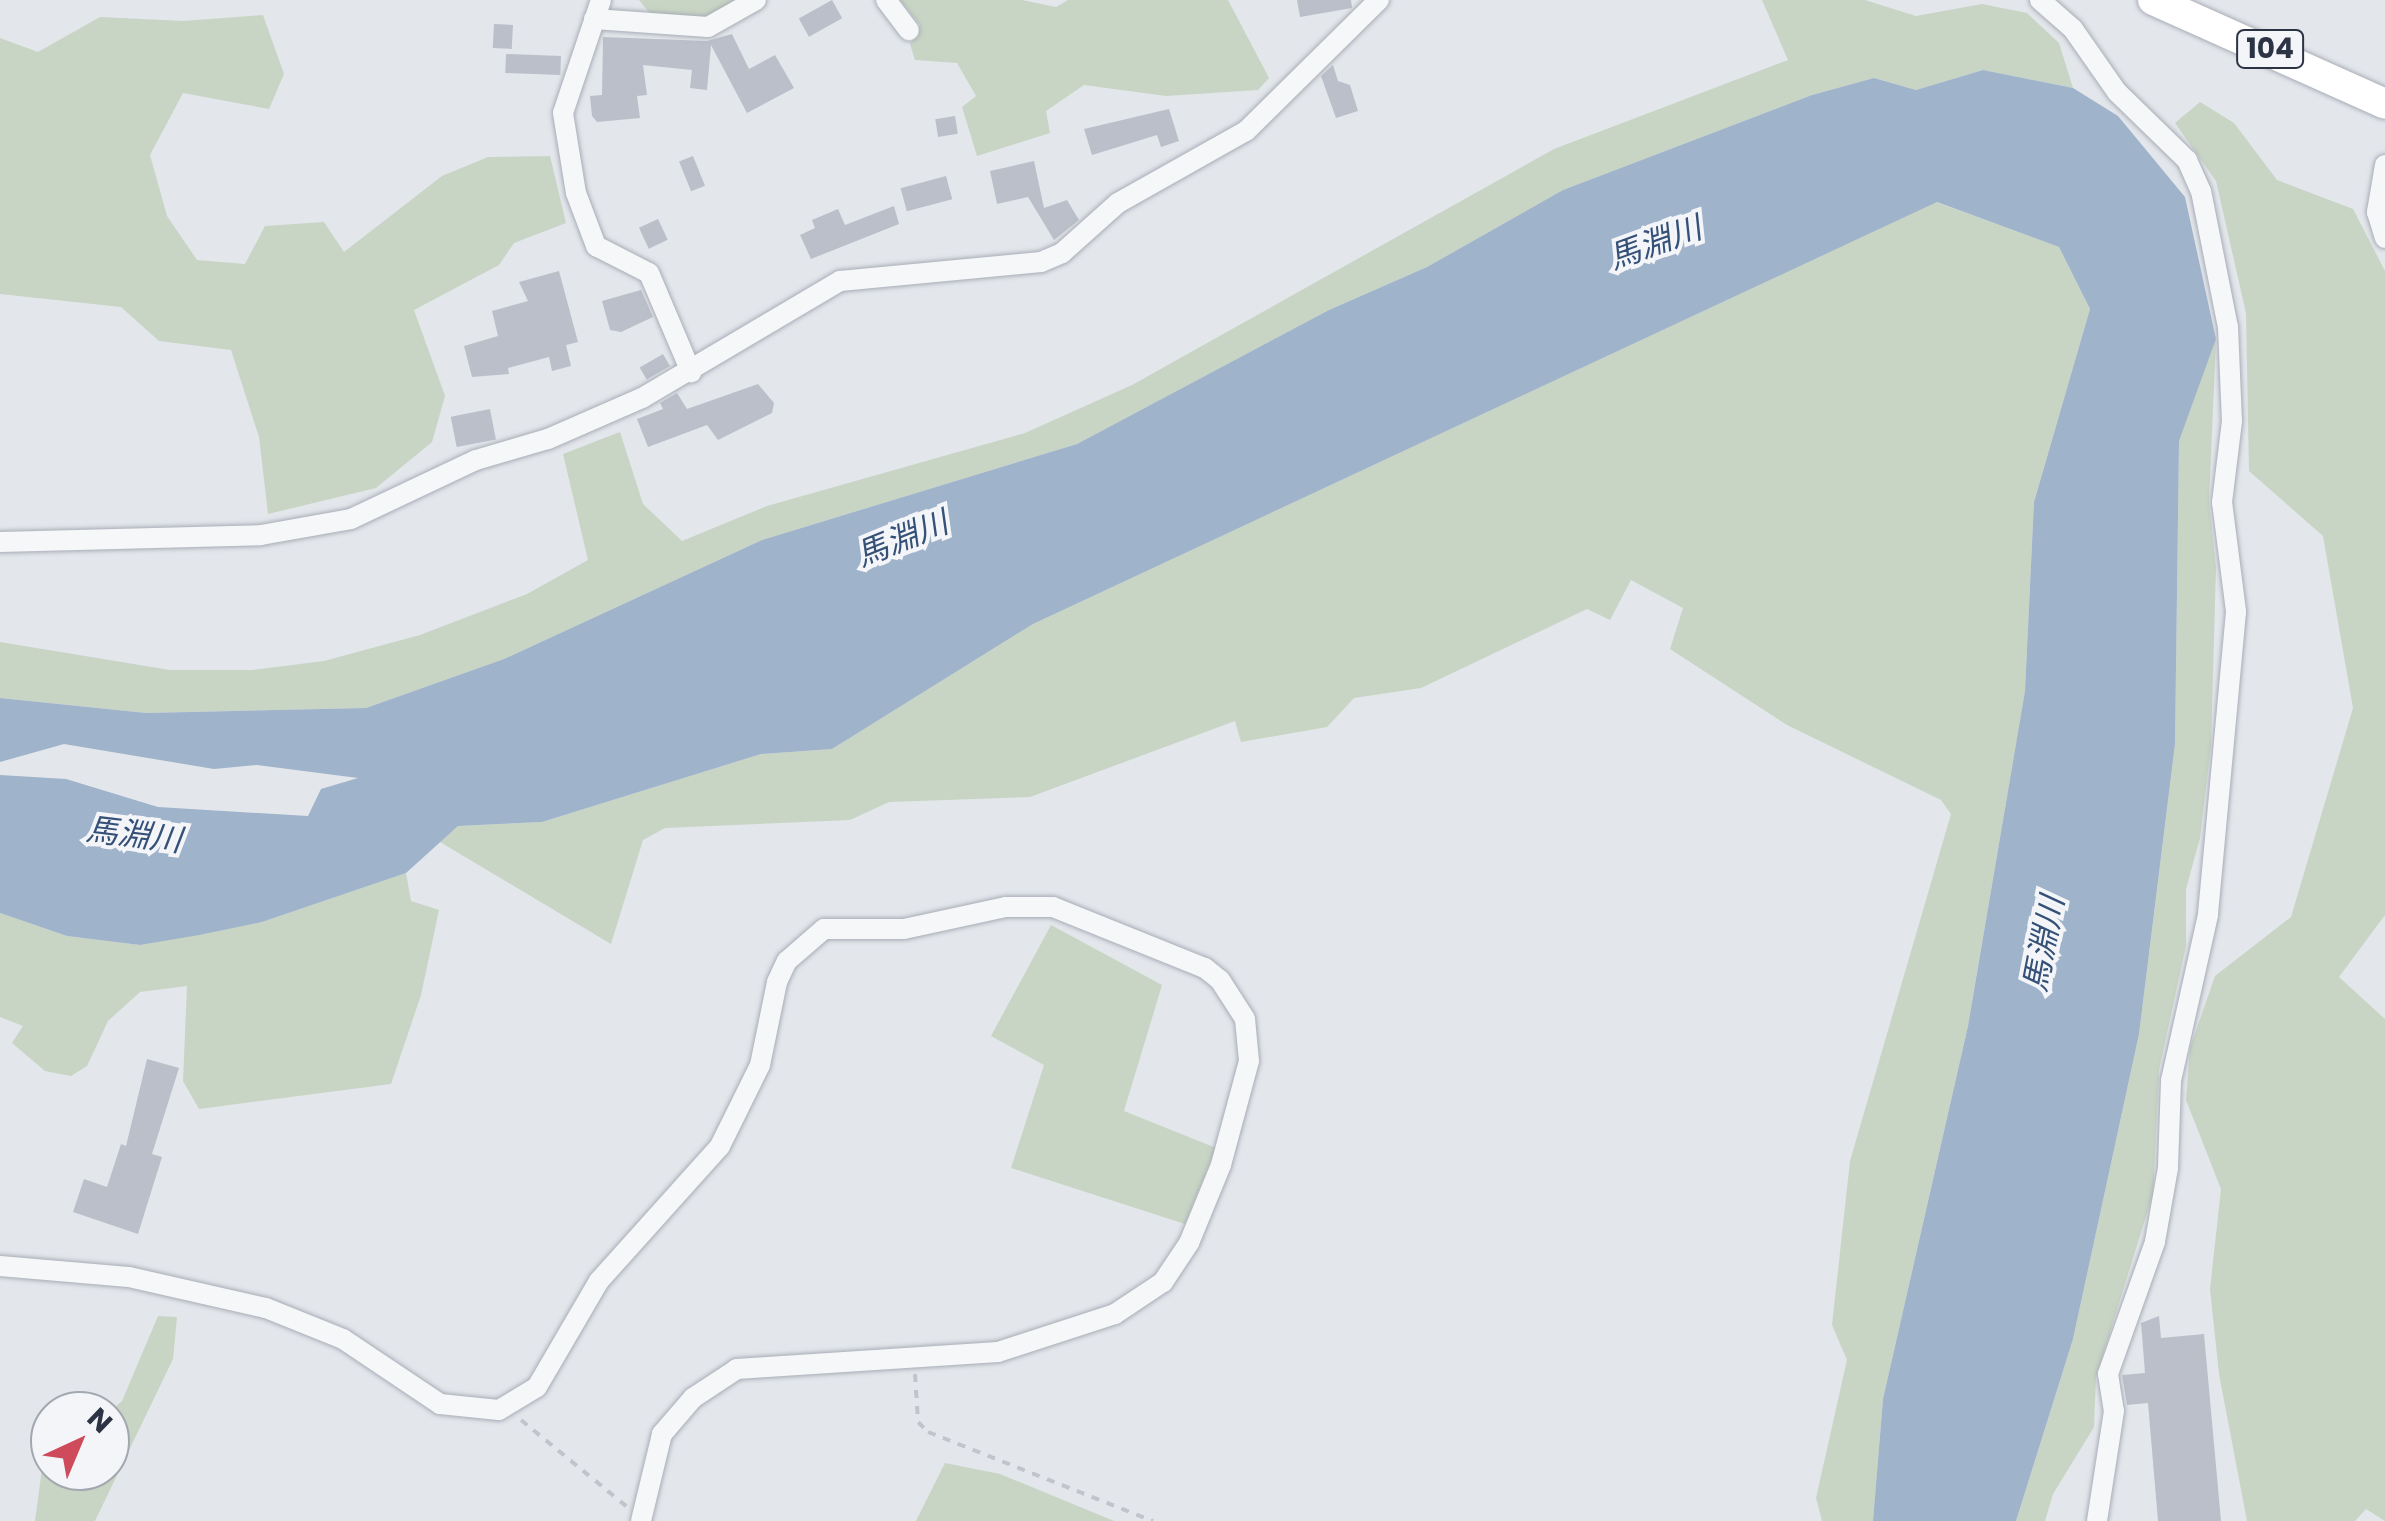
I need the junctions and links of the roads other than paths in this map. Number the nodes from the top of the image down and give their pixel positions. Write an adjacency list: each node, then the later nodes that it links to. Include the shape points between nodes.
1 (756, 0): 6 (street, via 722,25 708,27)
2 (886, 0): 7 (street)
3 (1379, 0): 11 (street, via 1246,131 1118,203 1062,253 1041,262 840,281)
4 (2040, 0): 15 (street, via 2072,30 2117,92 2187,160 2215,255 2230,364 2232,421 2222,502 2236,612 2208,915 2171,1080 2168,1168 2156,1242 2108,1374 2114,1411)
5 (2153, 0): 8 (highway, 104)
6 (597, 10): 11 (street, via 564,113 580,211 596,246 649,274)
7 (909, 30)
8 (2385, 104)
9 (2385, 164): 10 (street, via 2377,212)
10 (2385, 238)
11 (691, 372): 12 (street, via 548,439 476,460 396,501 316,528 124,543)
12 (0, 542)
13 (0, 1266): 14 (street, via 129,1277 266,1308 343,1338 440,1404 470,1412 508,1406 537,1387 599,1281 720,1146 760,1064 777,982 787,962 824,929 904,929 1006,907 1053,907 1205,968 1240,1008 1249,1061 1221,1165 1176,1266 1115,1314 998,1352 767,1362 714,1382 662,1434)
14 (641, 1520)
15 (2097, 1521)

